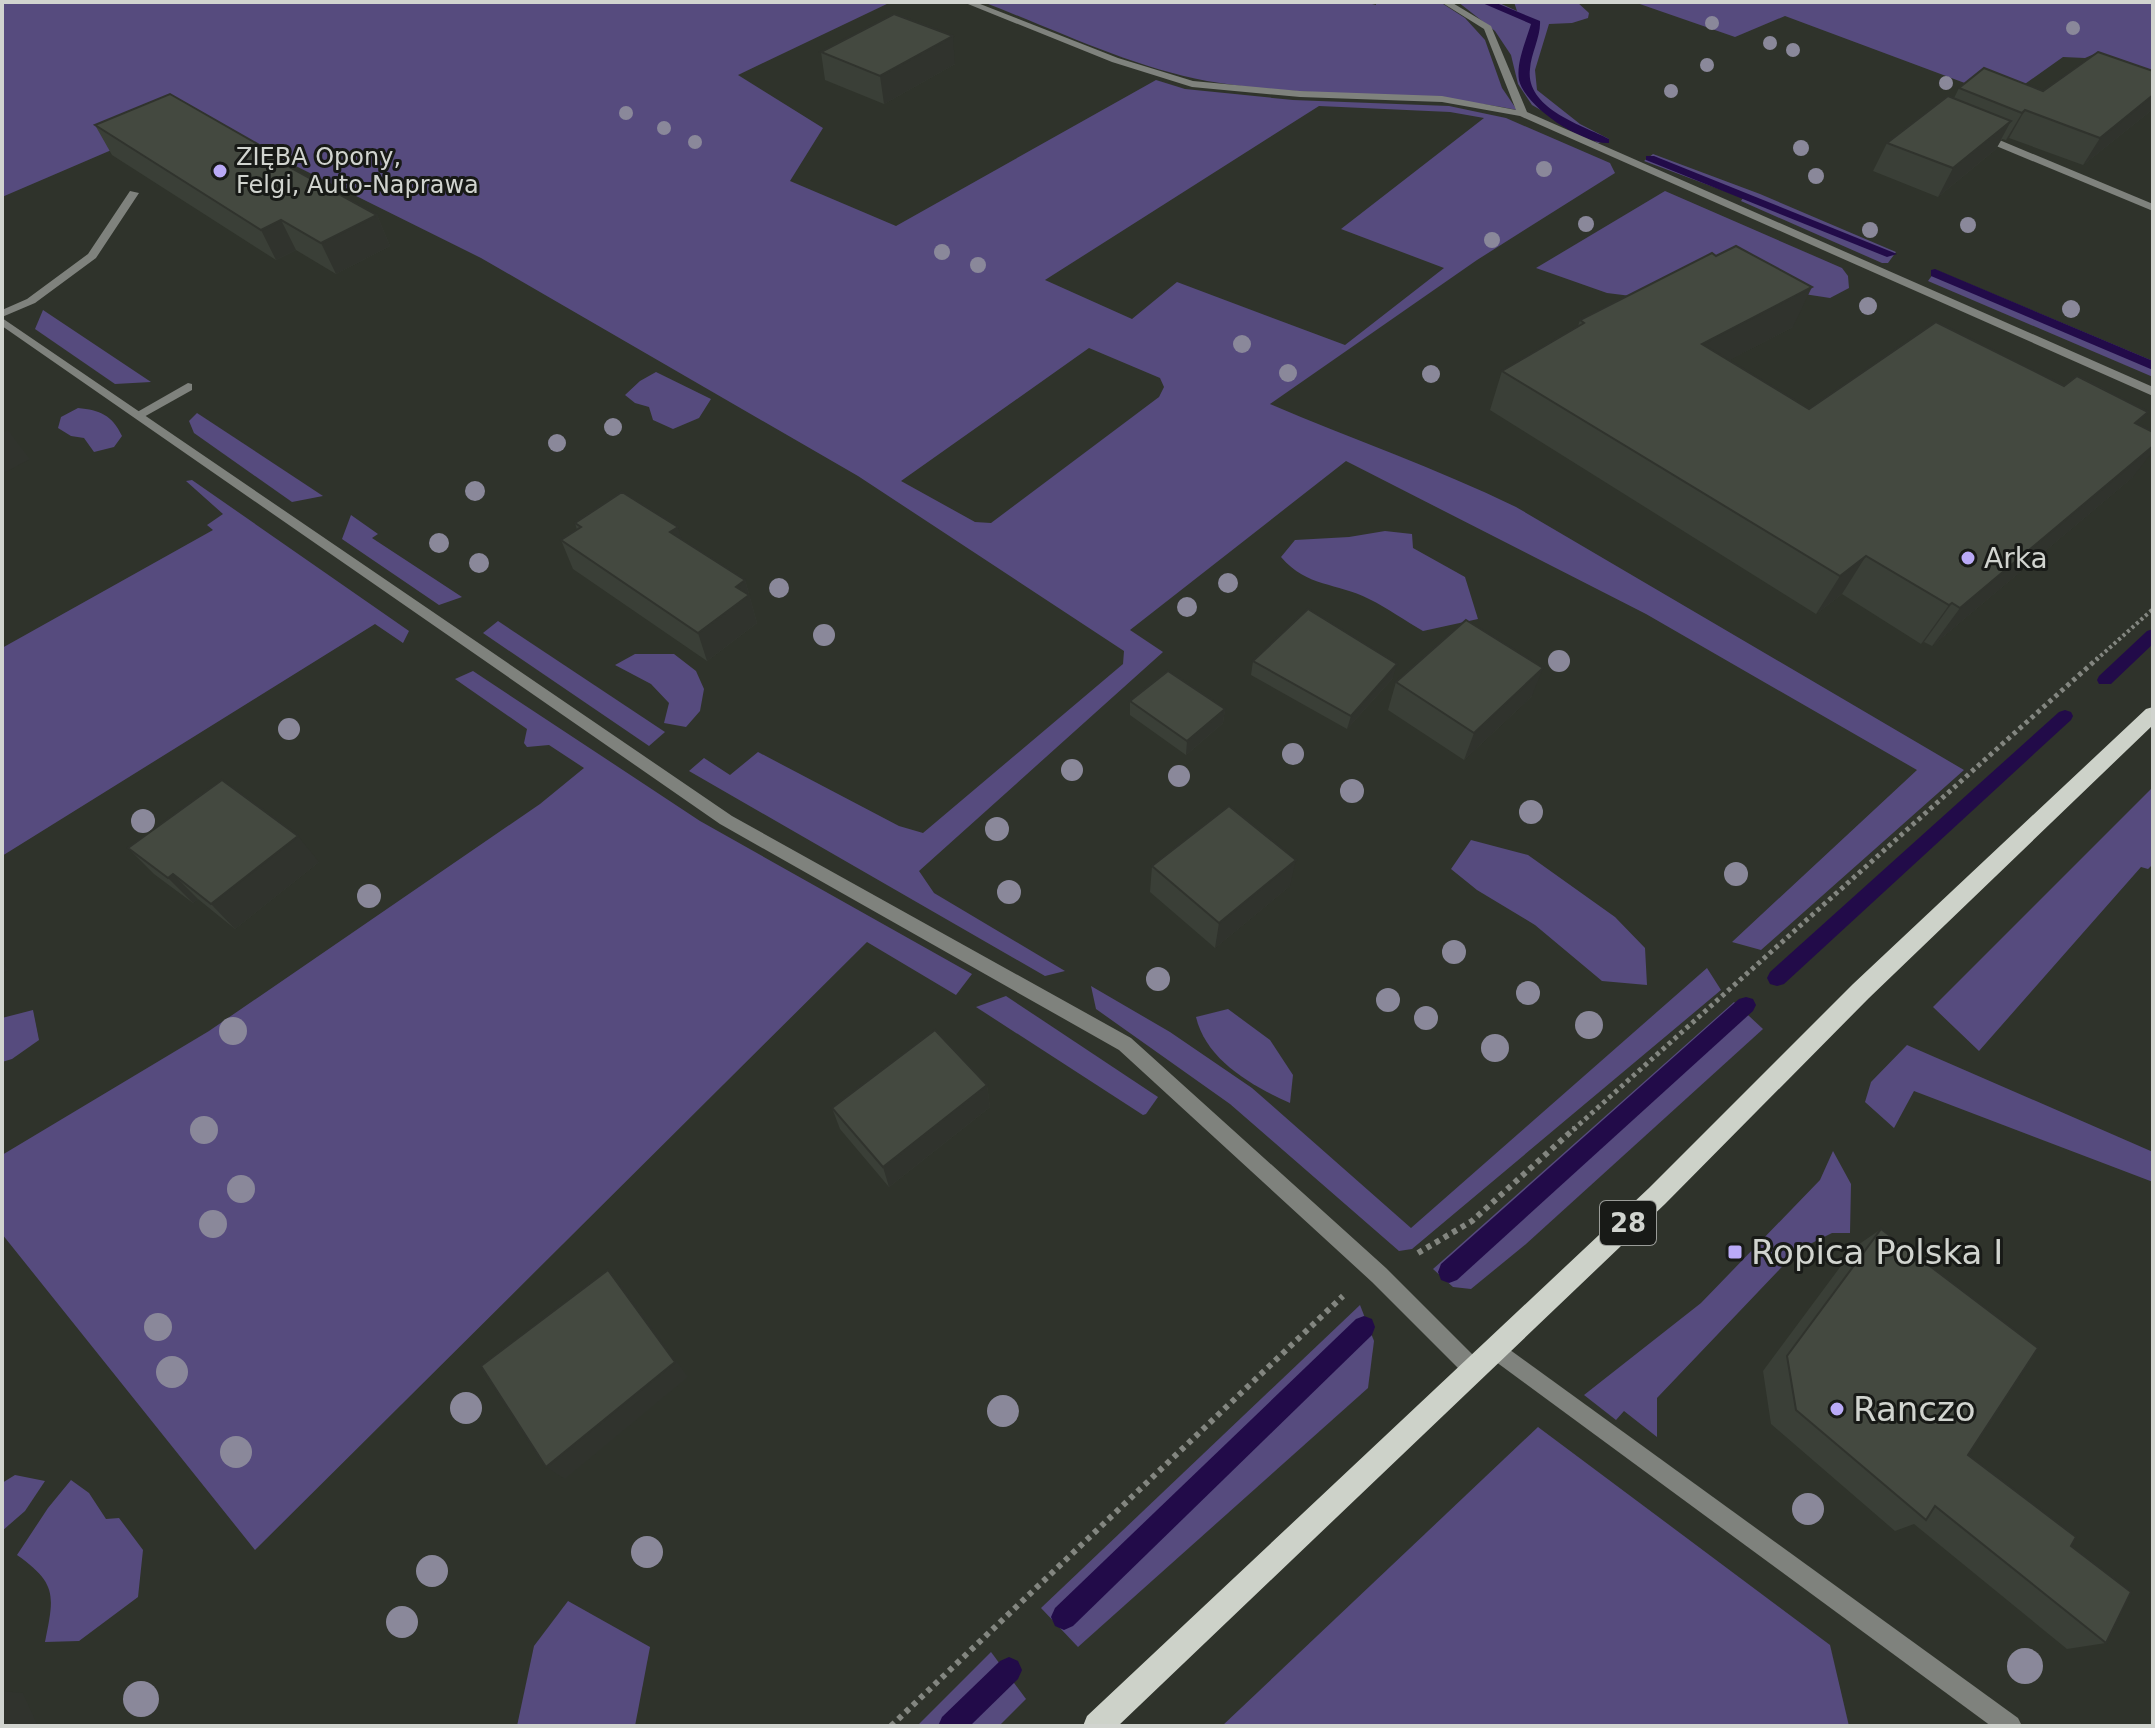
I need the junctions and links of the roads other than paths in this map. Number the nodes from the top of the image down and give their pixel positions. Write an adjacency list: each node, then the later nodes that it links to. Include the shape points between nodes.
1 (967, 2): 3 (street, via 1192,84 1442,99)
2 (1445, 2): 3 (street, via 1488,28)
3 (1523, 114): 10 (street)
4 (1975, 134): 6 (street)
5 (134, 193): 7 (street, via 92,256 31,301)
6 (2153, 208)
7 (2, 314)
8 (2, 321): 11 (street)
9 (188, 387): 11 (street)
10 (2153, 392)
11 (138, 415): 14 (street, via 726,820 1125,1044 1379,1275)
12 (2153, 714): 13 (main road, 28)
13 (1495, 1349): 14 (main road, 28); 16 (street)
14 (1475, 1371): 15 (main road, 28)
15 (1097, 1726)
16 (2010, 1726)

